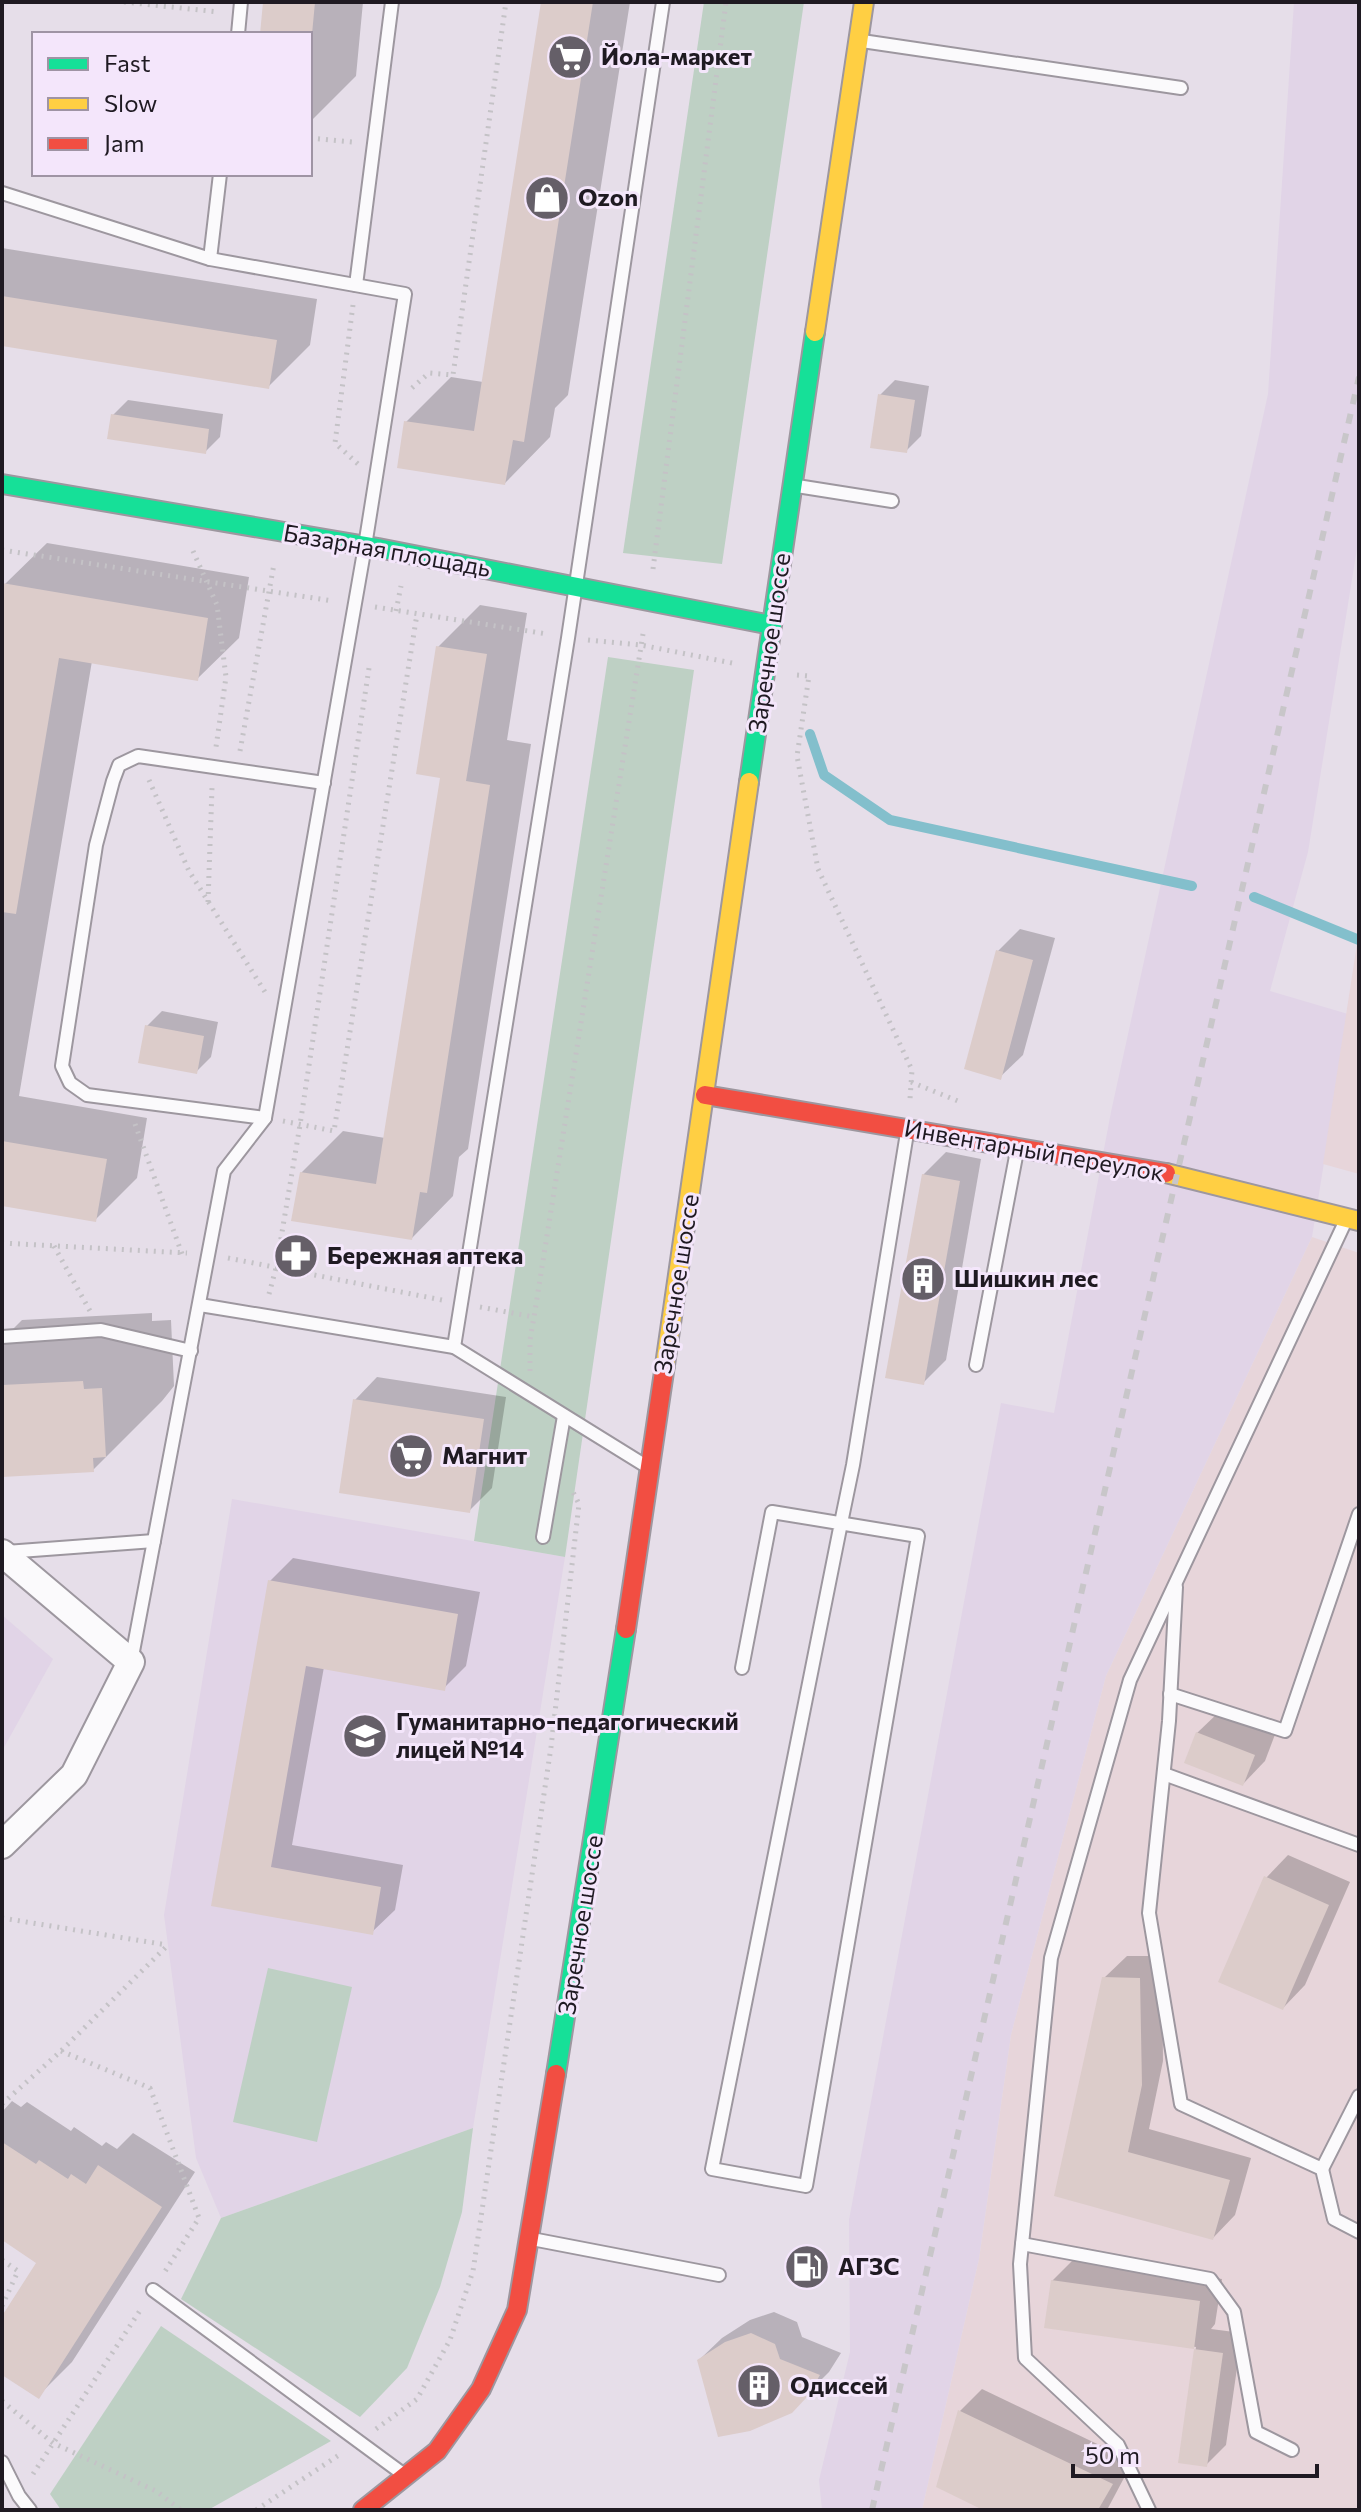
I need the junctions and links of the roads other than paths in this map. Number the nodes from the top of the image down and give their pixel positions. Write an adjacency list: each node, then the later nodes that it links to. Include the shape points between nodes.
1 (392, 2): 11 (lane)
2 (663, 2): 16 (lane)
3 (864, 2): 6 (main road, Заречное шоссе)
4 (241, 8): 5 (lane)
5 (238, 32)
6 (859, 41): 7 (lane); 13 (main road, Заречное шоссе)
7 (1181, 88)
8 (220, 176): 10 (lane)
9 (2, 193): 10 (lane)
10 (210, 259): 11 (lane)
11 (356, 285): 15 (lane, via 405,294)
12 (2, 484): 15 (main road, Базарная площадь)
13 (794, 485): 14 (lane); 17 (main road, Заречное шоссе)
14 (892, 501)
15 (365, 546): 16 (main road, Базарная площадь); 18 (lane)
16 (576, 585): 17 (main road, Базарная площадь); 26 (lane)
17 (771, 625): 19 (main road, Заречное шоссе)
18 (324, 783): 20 (lane); 20 (lane, via 138,756 119,765 96,845 62,1066 70,1083 87,1095)
19 (705, 1095): 21 (main road, Инвентарный переулок); 30 (main road, Заречное шоссе)
20 (265, 1118): 24 (lane, via 224,1171)
21 (908, 1130): 22 (main road, Инвентарный переулок); 32 (lane)
22 (1017, 1148): 23 (main road, Инвентарный переулок, via 1177,1175); 28 (lane)
23 (1353, 1219): 36 (lane)
24 (200, 1305): 26 (lane); 27 (lane)
25 (2, 1337): 27 (lane, via 101,1330)
26 (454, 1347): 29 (lane)
27 (191, 1351): 34 (lane)
28 (976, 1365)
29 (564, 1416): 30 (lane); 33 (lane)
30 (648, 1468): 46 (main road, Заречное шоссе)
31 (1359, 1514): 39 (lane, via 1285,1731)
32 (841, 1523): 32 (lane, via 712,2169 806,2186 918,1536); 38 (lane, via 772,1512)
33 (543, 1537)
34 (154, 1541): 35 (lane); 37 (lane)
35 (2, 1553): 37 (street)
36 (1177, 1580): 39 (lane); 47 (lane, via 1130,1680 1051,1958)
37 (131, 1662): 41 (street, via 74,1775)
38 (742, 1668)
39 (1170, 1694): 40 (lane)
40 (1164, 1774): 42 (lane); 44 (lane, via 1149,1913 1181,2104)
41 (2, 1845)
42 (1359, 1845)
43 (1359, 2096): 44 (lane)
44 (1322, 2169): 45 (lane, via 1334,2219)
45 (1359, 2232)
46 (529, 2238): 48 (lane); 52 (main road, Заречное шоссе, via 517,2310 481,2389 437,2451)
47 (1022, 2244): 50 (lane, via 1210,2279 1234,2312 1256,2432); 55 (lane, via 1025,2358 1118,2445)
48 (719, 2275)
49 (153, 2290): 52 (lane)
50 (1292, 2450)
51 (2, 2462): 53 (lane)
52 (406, 2476): 54 (main road, Заречное шоссе)
53 (30, 2510)
54 (363, 2510)
55 (1149, 2510)

